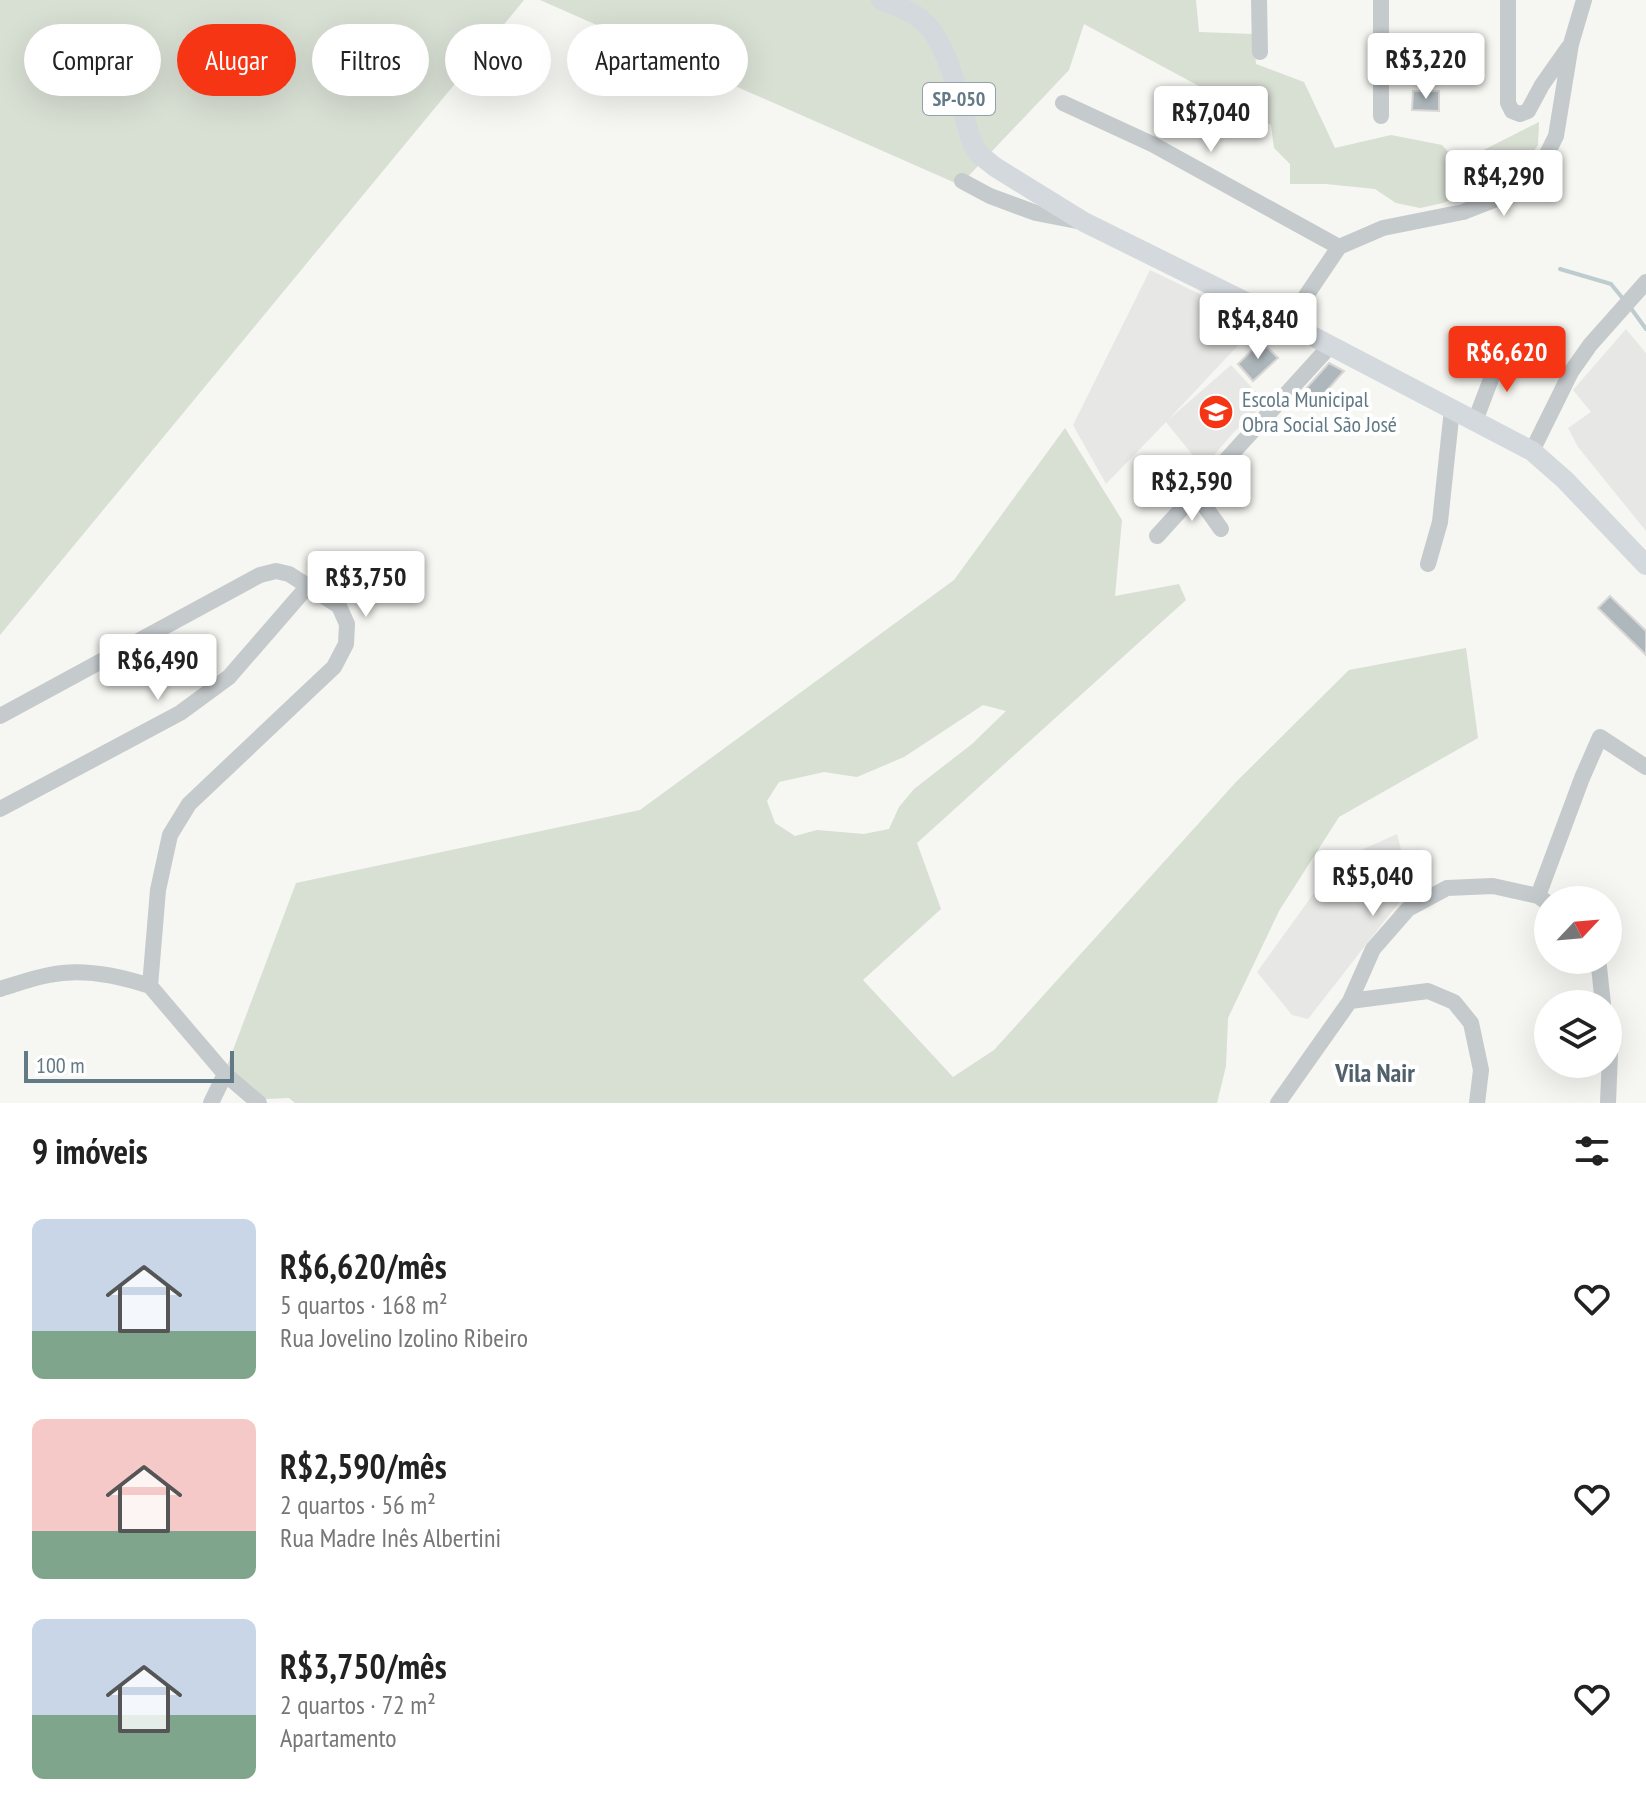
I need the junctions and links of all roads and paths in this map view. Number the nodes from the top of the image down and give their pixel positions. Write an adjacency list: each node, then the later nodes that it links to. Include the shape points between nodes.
1 (881, 0): 11 (main road, SP-050, via 913,14 937,37 980,155)
2 (1259, 0): 7 (street)
3 (1381, 0): 9 (street)
4 (1508, 0): 6 (street, via 1512,111 1528,111)
5 (1584, 0): 6 (street)
6 (1571, 44): 12 (street, via 1556,136 1539,170 1509,194 1463,212 1383,228)
7 (1260, 52)
8 (1063, 103): 12 (street, via 1152,144)
9 (1381, 116)
10 (962, 181): 11 (street, via 1036,213)
11 (1084, 222): 14 (main road, SP-050)
12 (1339, 247): 14 (street)
13 (1646, 282): 19 (street, via 1571,372)
14 (1287, 324): 15 (main road, SP-050)
15 (1330, 346): 17 (main road, SP-050); 20 (street)
16 (1501, 353): 18 (street)
17 (1452, 409): 18 (main road, SP-050); 23 (street, via 1440,522)
18 (1475, 421): 19 (main road, SP-050)
19 (1532, 451): 24 (main road, SP-050)
20 (1196, 494): 21 (street); 22 (street)
21 (1221, 529)
22 (1157, 536)
23 (1428, 564)
24 (1646, 565)
25 (308, 586): 26 (street, via 276,571 260,575); 28 (street, via 229,677 180,713); 31 (street, via 339,606 347,624 346,644 334,667 189,804 170,835 158,890)
26 (0, 716)
27 (1646, 767): 29 (street, via 1600,737)
28 (0, 809)
29 (1547, 886)
30 (1534, 897): 33 (street, via 1493,886 1447,888 1408,909 1373,949)
31 (150, 986): 32 (street, via 83,973 51,974); 34 (street)
32 (0, 989)
33 (1350, 1001): 38 (street); 39 (street, via 1428,991 1454,1002 1471,1023 1481,1070)
34 (225, 1074): 36 (street); 37 (street)
35 (1609, 1078): 40 (street)
36 (211, 1103)
37 (259, 1103)
38 (1278, 1103)
39 (1477, 1103)
40 (1608, 1103)

